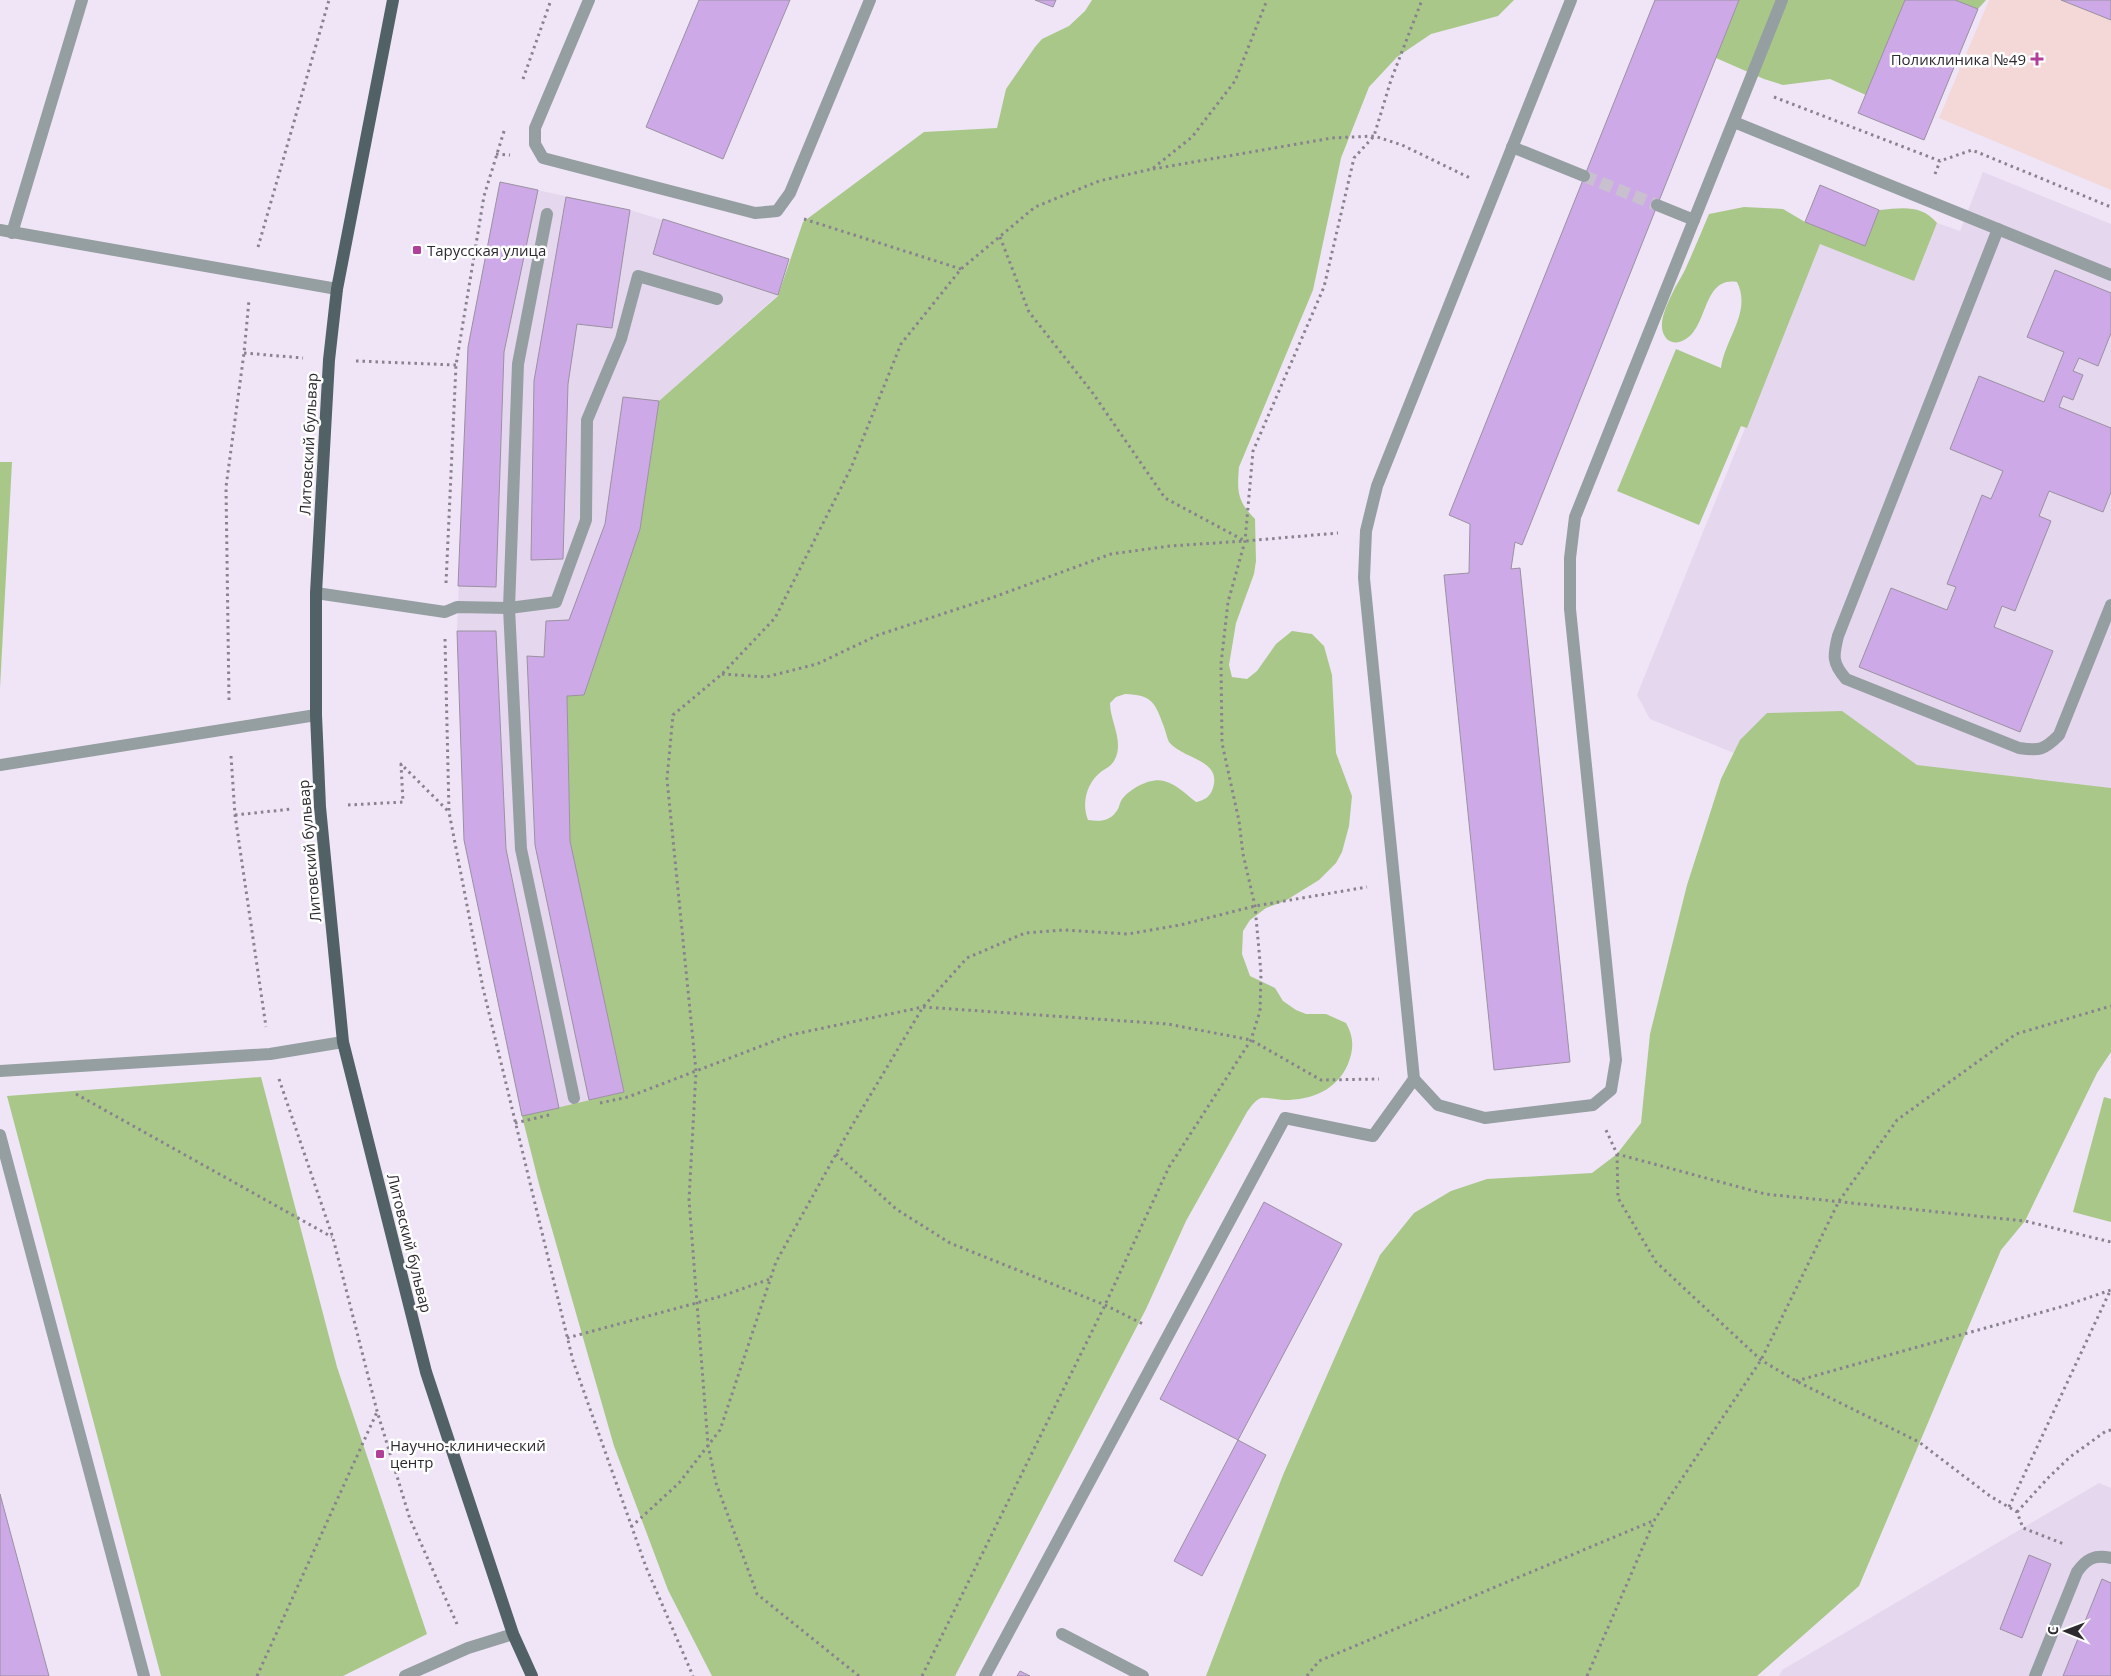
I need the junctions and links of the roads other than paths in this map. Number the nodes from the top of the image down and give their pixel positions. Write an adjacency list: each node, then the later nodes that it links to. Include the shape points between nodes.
1 (82, 0): 14 (lane)
2 (393, 0): 16 (main road, Литовский бульвар)
3 (589, 0): 4 (lane, via 535,128 535,144 543,158 756,213 777,211 790,193)
4 (870, 0)
5 (1571, 0): 8 (lane)
6 (1782, 0): 7 (lane)
7 (1734, 122): 12 (lane); 13 (lane)
8 (1512, 147): 9 (lane); 25 (lane, via 1377,486 1366,530 1364,578)
9 (1584, 176)
10 (1657, 205): 12 (lane)
11 (547, 214): 20 (lane, via 518,364)
12 (1694, 220): 25 (lane, via 1575,517 1570,558 1570,609 1616,1060 1612,1090 1593,1105 1485,1118 1438,1105)
13 (1998, 229): 15 (lane); 19 (lane, via 1838,636 1833,654 1837,668 1846,679 2019,748 2038,750 2048,747 2060,735)
14 (6, 231): 16 (lane)
15 (2111, 275)
16 (337, 289): 18 (main road, Литовский бульвар, via 329,360)
17 (718, 299): 20 (lane, via 638,276 621,339 587,420 586,520 556,602)
18 (316, 593): 20 (lane, via 444,612 458,607); 21 (main road, Литовский бульвар)
19 (2111, 605)
20 (510, 608): 26 (lane, via 521,849)
21 (316, 715): 22 (lane); 23 (main road, Литовский бульвар, via 320,807)
22 (0, 764)
23 (343, 1042): 24 (lane, via 270,1054); 29 (main road, Литовский бульвар, via 426,1372)
24 (0, 1071)
25 (1414, 1079): 34 (lane, via 1373,1136 1285,1118)
26 (574, 1098)
27 (0, 1135): 31 (lane)
28 (2111, 1558): 36 (lane, via 2094,1556 2077,1572)
29 (513, 1634): 32 (lane, via 468,1648); 33 (main road, Литовский бульвар)
30 (1062, 1634): 35 (lane)
31 (144, 1676)
32 (405, 1676)
33 (532, 1676)
34 (985, 1676)
35 (1143, 1676)
36 (2035, 1676)

